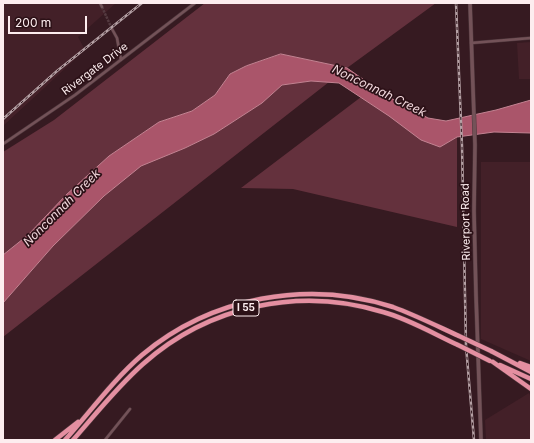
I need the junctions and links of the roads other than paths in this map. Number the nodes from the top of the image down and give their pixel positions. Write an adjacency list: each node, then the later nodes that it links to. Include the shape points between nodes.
1 (100, 3): 4 (street)
2 (195, 3): 8 (street, Rivergate Drive)
3 (470, 3): 7 (main road, Riverport Road)
4 (102, 7)
5 (112, 29): 8 (street, via 117,38)
6 (531, 38): 7 (street)
7 (471, 43): 22 (main road, Riverport Road)
8 (121, 60): 9 (street, Rivergate Drive)
9 (3, 144)
10 (492, 361): 12 (highway, I 55); 13 (highway); 16 (highway, I 55, bridge, via 384,312 330,301 274,302 251,306 215,319 170,343 142,365)
11 (530, 370): 15 (highway, I 55, bridge, via 393,307 333,294 300,294 252,300 194,321 143,355)
12 (531, 379)
13 (531, 389)
14 (130, 409): 21 (street)
15 (89, 413): 17 (highway); 18 (highway, I 55)
16 (92, 418): 19 (highway, I 55); 20 (highway)
17 (55, 440)
18 (65, 440)
19 (73, 440)
20 (77, 440)
21 (105, 440)
22 (482, 440)

